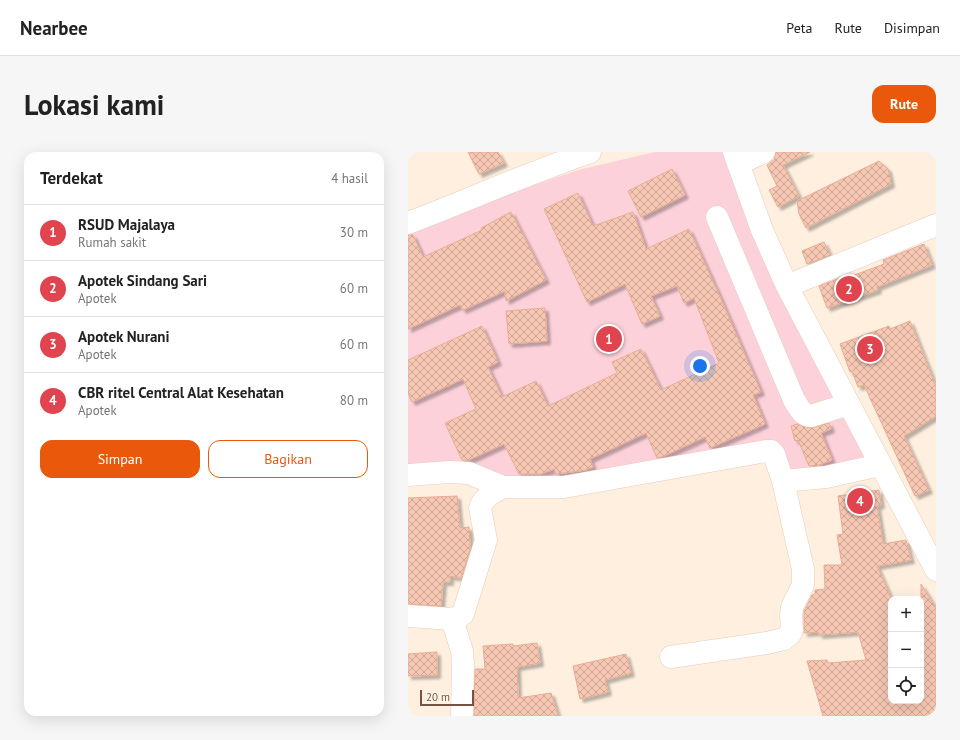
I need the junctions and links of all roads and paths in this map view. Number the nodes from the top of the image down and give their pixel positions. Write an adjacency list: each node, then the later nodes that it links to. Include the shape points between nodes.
1 (590, 152): 5 (street, via 515,179 462,203)
2 (764, 152): 3 (street)
3 (736, 158): 7 (street, via 762,230)
4 (716, 217): 8 (street, via 802,412 811,416)
5 (408, 223)
6 (936, 225): 7 (street)
7 (787, 286): 8 (street)
8 (849, 404): 9 (street)
9 (880, 465): 11 (street, via 826,477); 13 (street)
10 (408, 476): 12 (street, via 469,473)
11 (782, 481): 12 (street, via 774,454 766,451 564,487); 16 (street, via 803,569 803,584 790,616 790,634 784,639 767,643)
12 (503, 488): 15 (street, via 489,495 480,508 486,540 482,559 464,611 458,617)
13 (936, 570)
14 (408, 616): 15 (street)
15 (452, 618): 17 (street, via 462,651)
16 (671, 658)
17 (462, 716)

